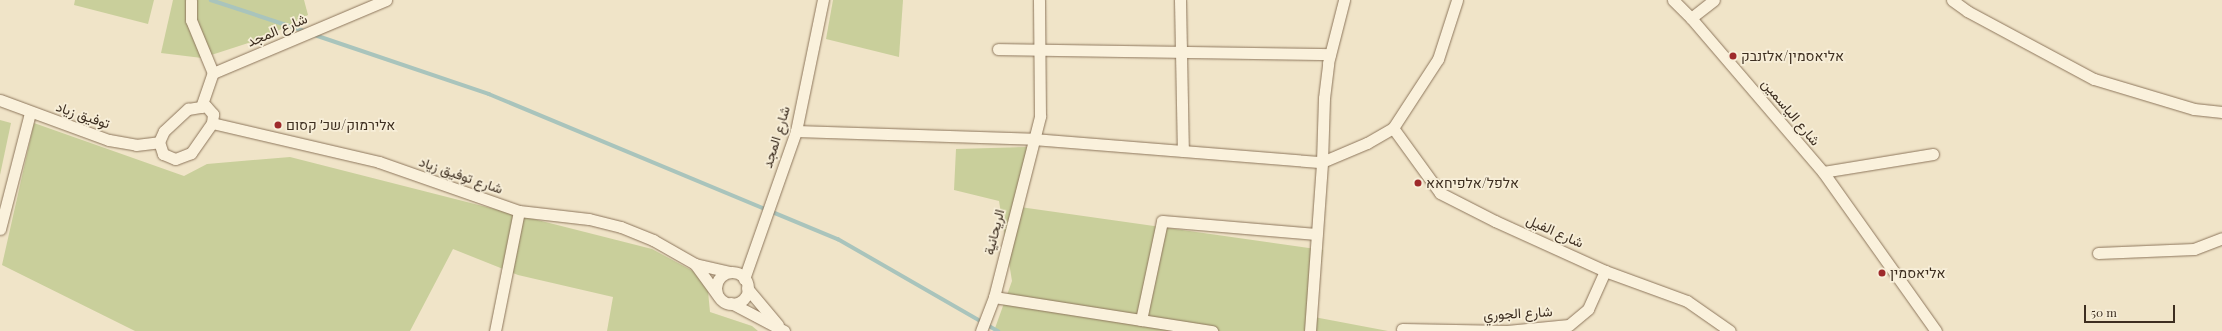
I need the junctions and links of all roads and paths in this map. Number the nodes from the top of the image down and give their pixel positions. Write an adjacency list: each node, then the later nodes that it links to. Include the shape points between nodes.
1 (191, 0): 16 (street, via 191,20)
2 (386, 0): 16 (street, شارع المجد)
3 (823, 0): 23 (street, شارع المجد)
4 (1039, 0): 13 (street, الريحانية)
5 (1180, 0): 14 (street)
6 (1344, 0): 15 (street)
7 (1457, 0): 22 (street, via 1438,59)
8 (1673, 0): 11 (street, شارع الياسمين)
9 (1714, 0): 11 (street)
10 (1952, 0): 19 (street, via 1967,11 2094,79 2194,109)
11 (1691, 18): 29 (street, شارع الياسمين)
12 (998, 49): 13 (street)
13 (1039, 49): 14 (street); 24 (street, الريحانية, via 1040,116)
14 (1180, 51): 15 (street); 26 (street)
15 (1330, 54): 28 (street, via 1321,132)
16 (213, 73): 18 (street)
17 (0, 100): 20 (street, توفيق زياد)
18 (201, 107): 21 (street, via 210,108 213,114); 25 (street, via 188,109 164,131)
19 (2222, 112)
20 (30, 113): 25 (street, توفيق زياد, via 109,140 136,145); 31 (street)
21 (212, 123): 25 (street, via 191,153 182,158 163,154); 30 (street, شارع توفيق زياد, via 379,162)
22 (1393, 128): 28 (street, via 1367,143); 36 (street, شارع الفيل, via 1440,193)
23 (796, 131): 24 (street); 38 (street, شارع المجد)
24 (1033, 139): 26 (street); 40 (street, الريحانية)
25 (159, 142)
26 (1183, 151): 28 (street)
27 (1933, 154): 29 (street)
28 (1322, 162): 32 (street)
29 (1823, 172): 50 (street, شارع الياسمين)
30 (519, 211): 35 (street, شارع توفيق زياد, via 589,219 621,227 653,240); 45 (street)
31 (0, 229)
32 (1316, 234): 42 (street, via 1162,221); 48 (street)
33 (2222, 238): 34 (street, via 2194,250)
34 (2098, 253)
35 (695, 264): 37 (street); 39 (street)
36 (1605, 271): 43 (street, شارع الجوري, via 1588,309 1570,325 1508,331); 49 (street, شارع الفيل, via 1687,301)
37 (730, 272): 38 (street, via 736,273); 39 (street, via 719,279)
38 (746, 284): 41 (street, via 740,301); 44 (street)
39 (717, 294): 41 (street, via 724,302)
40 (994, 297): 42 (street); 46 (street, الريحانية)
41 (731, 303): 44 (street)
42 (1141, 320): 47 (street)
43 (1402, 329)
44 (783, 330)
45 (495, 331)
46 (981, 331)
47 (1212, 331)
48 (1310, 331)
49 (1730, 331)
50 (1936, 331)

